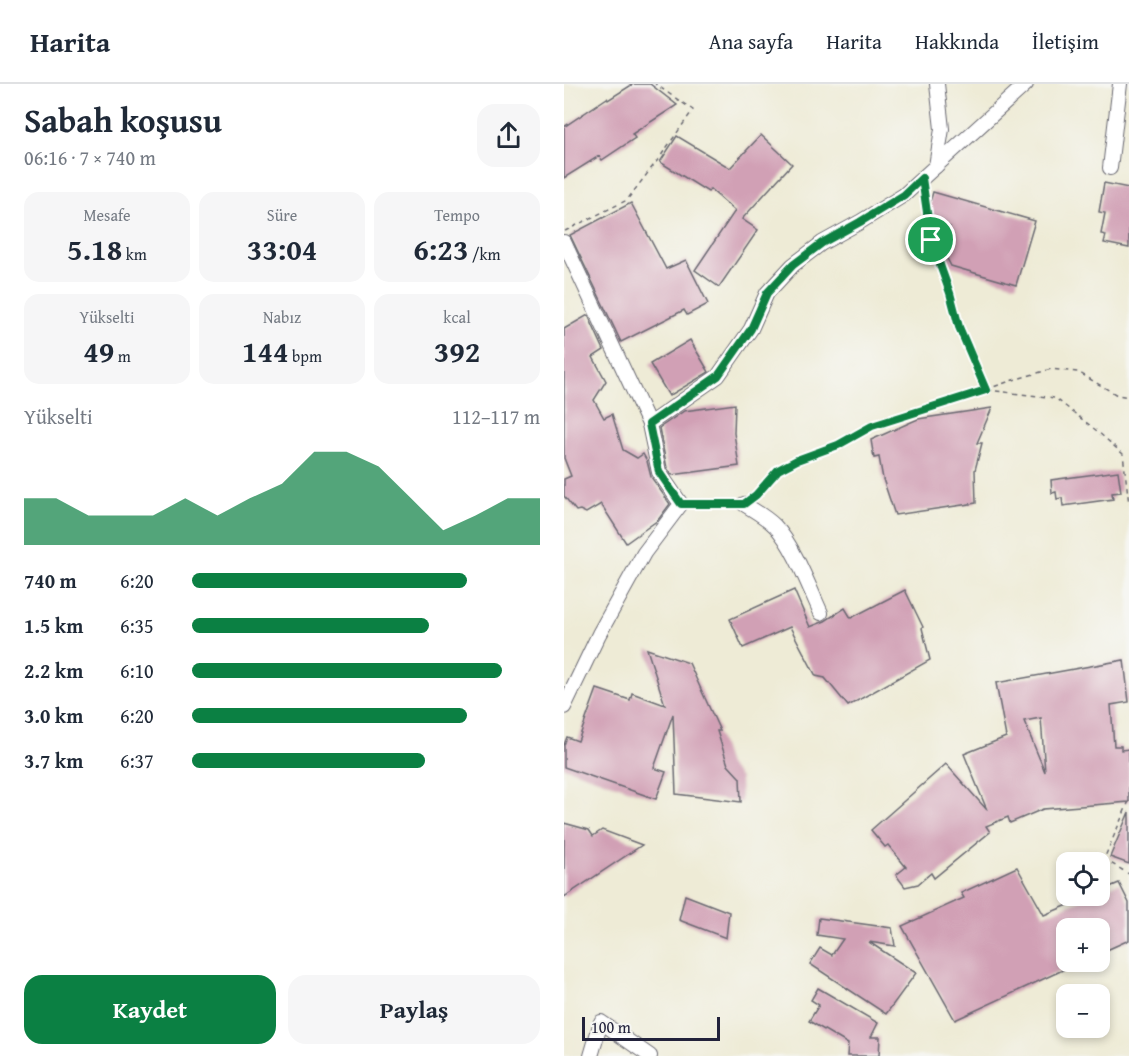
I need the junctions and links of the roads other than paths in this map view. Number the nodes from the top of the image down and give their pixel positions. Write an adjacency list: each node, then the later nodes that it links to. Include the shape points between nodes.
1 (937, 84): 4 (street, via 942,129)
2 (1026, 84): 4 (street)
3 (1120, 84): 5 (street)
4 (936, 166): 7 (street, via 904,195 822,243 793,265 767,293 751,329 718,376)
5 (1110, 168)
6 (564, 242): 7 (street)
7 (649, 424): 10 (street, via 659,472 681,504 644,553)
8 (744, 504): 9 (street, via 777,528 797,560)
9 (821, 613)
10 (564, 707)
11 (591, 1056): 12 (street, via 602,1022)
12 (650, 1056)

